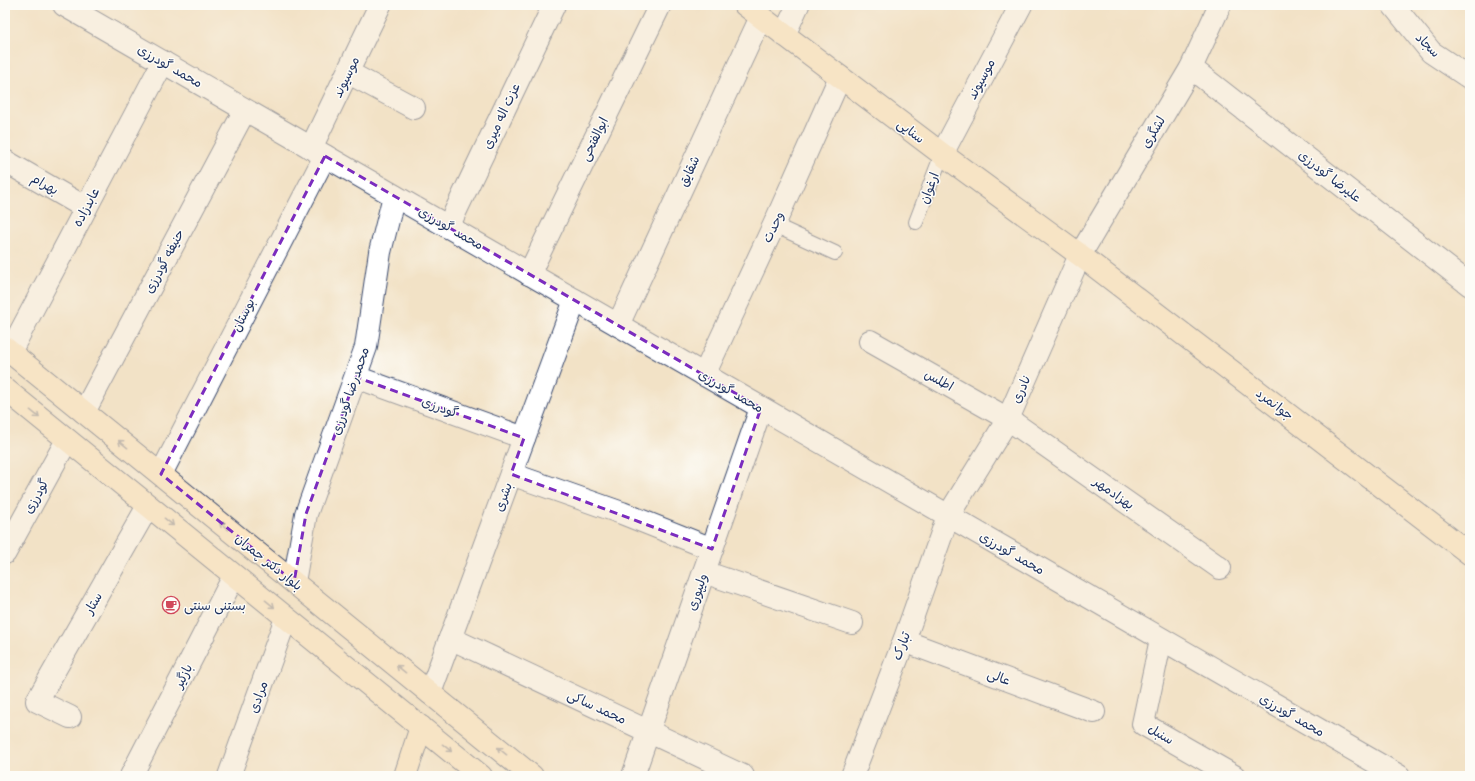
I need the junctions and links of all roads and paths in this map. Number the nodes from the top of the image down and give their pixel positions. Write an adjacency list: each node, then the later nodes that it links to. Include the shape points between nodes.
1 (64, 5): 11 (street, محمد گودرزی)
2 (380, 5): 13 (street, موسیوند)
3 (554, 5): 25 (street, عزت اله میری)
4 (660, 5): 28 (street, ابوالفتحی)
5 (798, 5): 10 (street)
6 (1021, 5): 19 (street, موسیوند)
7 (1220, 5): 12 (street, لشگری)
8 (1393, 5): 15 (street, سجاد, via 1431,52)
9 (753, 11): 10 (main road, سنایی); 31 (street, شقایق)
10 (784, 35): 14 (main road, سنایی)
11 (162, 62): 17 (street, محمد گودرزی); 22 (street, عابدزاده)
12 (1191, 68): 27 (street, لشگری); 29 (street, علیرضا گودرزی)
13 (349, 73): 16 (street); 18 (street, موسیوند)
14 (840, 77): 19 (main road, سنایی); 24 (street, وحدت)
15 (1470, 78)
16 (414, 108)
17 (245, 110): 18 (street, محمد گودرزی); 38 (street, حنیفه گودرزی)
18 (318, 152): 21 (street, محمد گودرزی); 42 (street, بوستان)
19 (942, 154): 23 (lane, ارغوان); 27 (main road, سنایی)
20 (5, 161): 22 (street, بهرام)
21 (394, 196): 25 (street, محمد گودرزی); 35 (street, محمدرضا گودرزی, via 380,252 366,347)
22 (86, 208): 33 (street, عابدزاده)
23 (916, 222)
24 (774, 224): 26 (lane); 34 (street, وحدت)
25 (448, 227): 28 (street, محمد گودرزی)
26 (835, 253)
27 (1080, 255): 39 (street, نادری); 48 (main road, جوانمرد)
28 (529, 274): 30 (street, محمد گودرزی)
29 (1470, 285)
30 (575, 300): 31 (street, محمد گودرزی); 40 (street, بشری)
31 (618, 325): 34 (street, محمد گودرزی)
32 (870, 341): 39 (street, اطلس)
33 (7, 350): 38 (main road, بلوار دکتر چمران)
34 (704, 375): 37 (street, محمد گودرزی)
35 (356, 377): 40 (street, گودرزی); 52 (street, محمدرضا گودرزی, via 306,514)
36 (5, 389): 41 (main road, one-way to 41)
37 (761, 408): 45 (street, محمد گودرزی); 46 (street, ولیپوری)
38 (84, 412): 42 (main road, بلوار دکتر چمران, one-way to 38)
39 (1008, 418): 45 (street, نادری); 49 (street, بهزادمهر)
40 (524, 438): 43 (street, بشری)
41 (67, 440): 44 (main road); 47 (street, گودرزی)
42 (161, 474): 52 (main road, بلوار دکتر چمران, one-way to 42)
43 (511, 474): 46 (street, via 622,513); 55 (street, بشری)
44 (148, 506): 51 (main road, one-way to 51); 60 (street, ستار, via 37,701)
45 (948, 516): 56 (street, محمد گودرزی); 57 (street, تبارک)
46 (712, 549): 50 (street, ولیپوری)
47 (5, 553)
48 (1470, 554)
49 (1220, 568)
50 (704, 572): 54 (street); 62 (street, ولیپوری)
51 (234, 576): 53 (main road, one-way to 53); 63 (street, بازگیر)
52 (294, 582): 58 (main road, بلوار دکتر چمران, one-way to 52)
53 (286, 618): 61 (main road); 64 (street, مرادی)
54 (852, 623)
55 (450, 638): 58 (street, بشری); 62 (street, محمد ساکی)
56 (1161, 639): 71 (street, سنبل, via 1143,724); 72 (street, محمد گودرزی)
57 (904, 641): 59 (street, عالی); 70 (street, تبارک)
58 (430, 693): 67 (main road, بلوار دکتر چمران, one-way to 58)
59 (1094, 712)
60 (70, 717)
61 (421, 727): 65 (main road); 66 (main road, one-way to 66)
62 (648, 731): 68 (street, ولیپوری); 69 (street, محمد ساکی)
63 (131, 776)
64 (229, 776)
65 (405, 776)
66 (481, 776)
67 (532, 776)
68 (633, 776)
69 (743, 776)
70 (852, 776)
71 (1234, 776)
72 (1398, 776)

